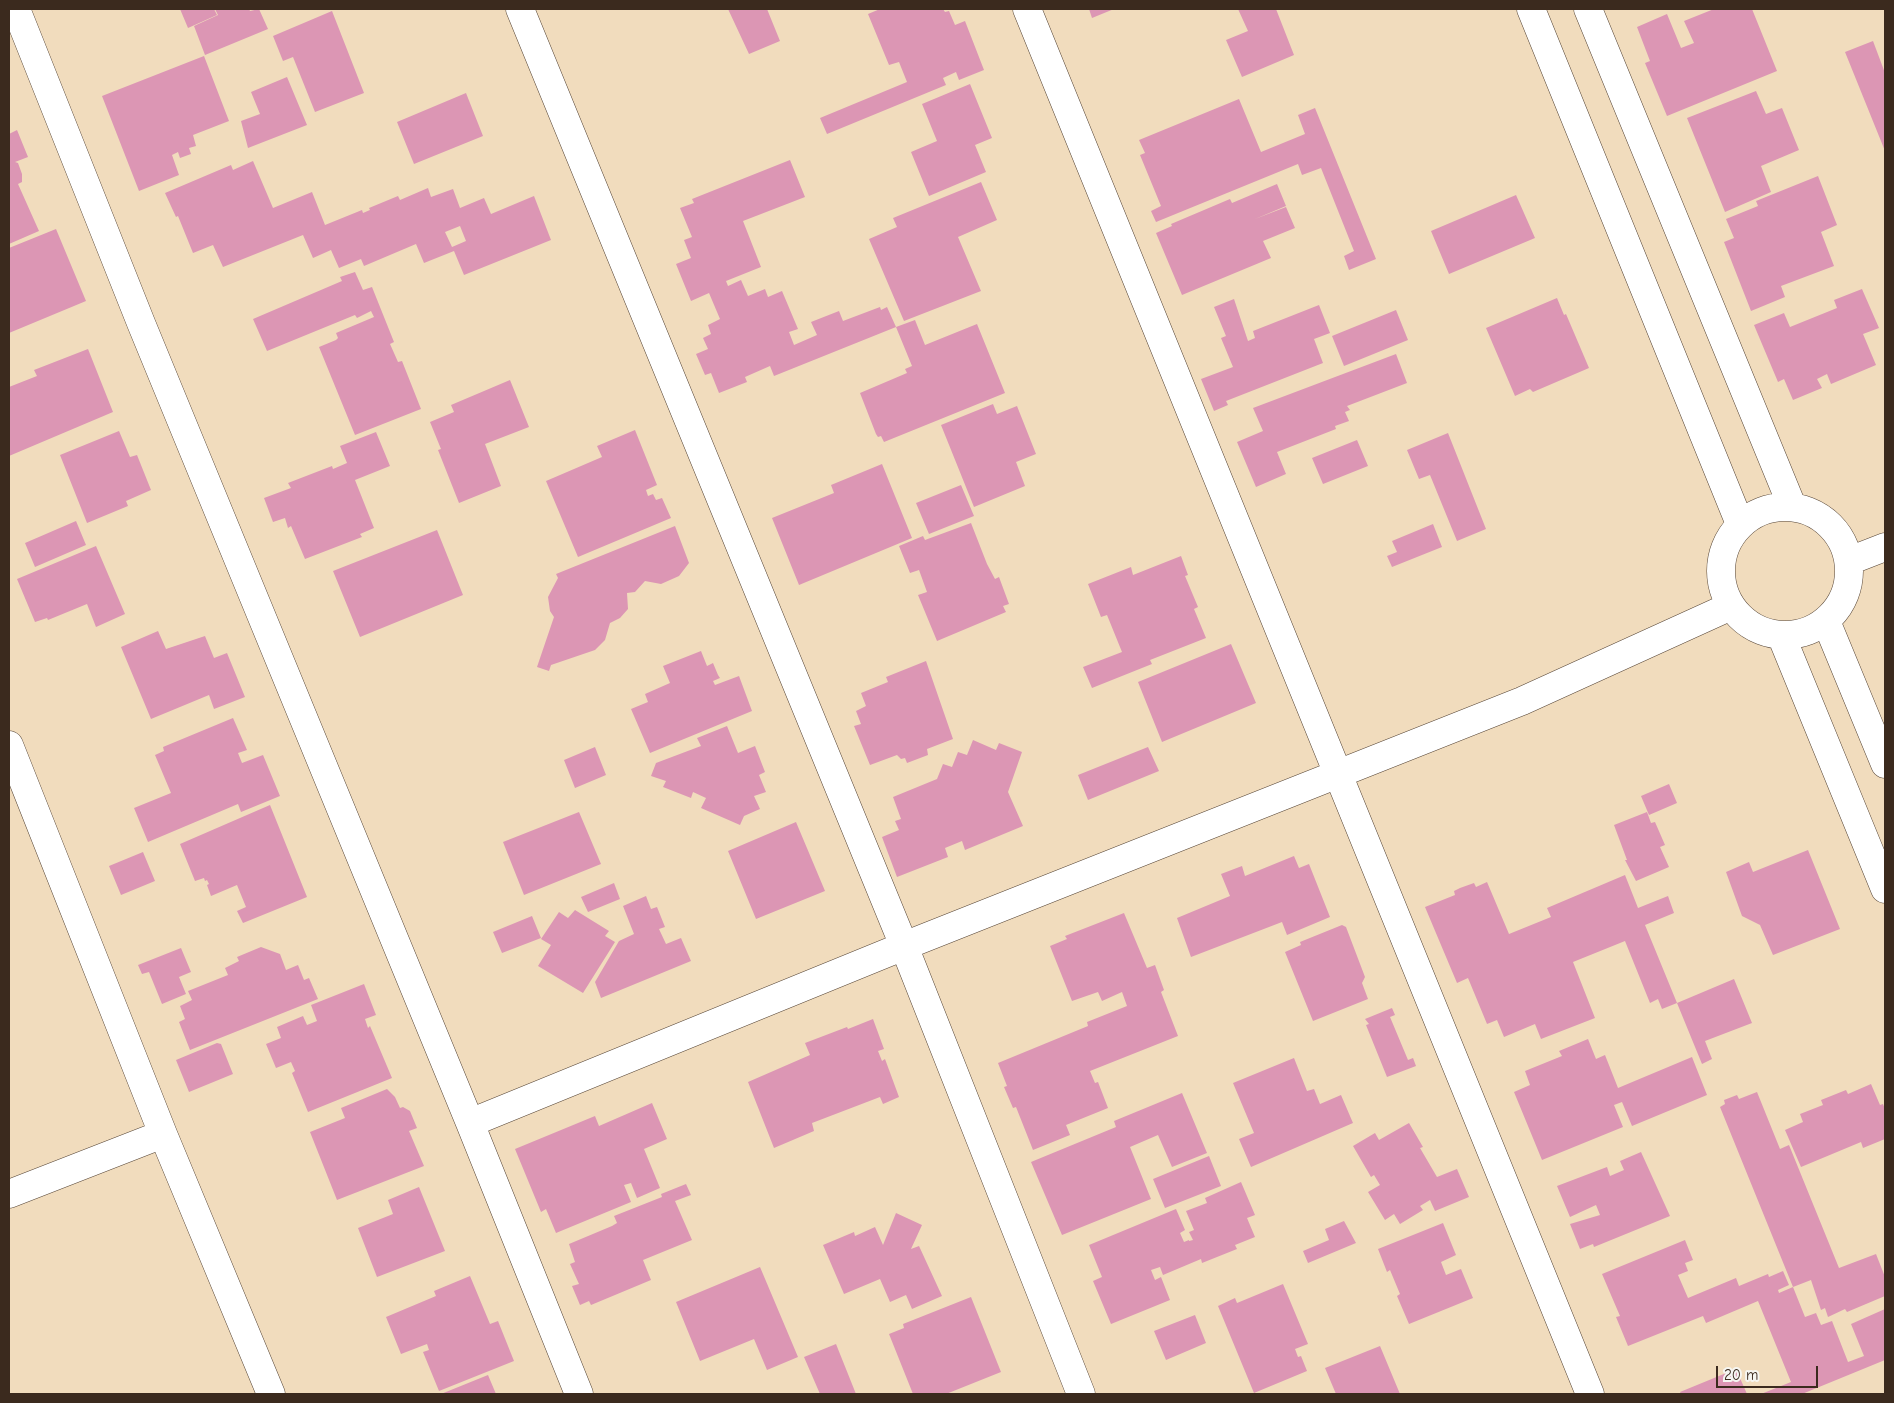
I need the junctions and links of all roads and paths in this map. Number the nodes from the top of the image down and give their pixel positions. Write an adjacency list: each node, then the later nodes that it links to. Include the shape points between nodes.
1 (16, 9): 18 (street, via 145,333)
2 (520, 9): 17 (street)
3 (1027, 9): 15 (street)
4 (1531, 9): 7 (street)
5 (1588, 9): 6 (street)
6 (1792, 506): 7 (street, via 1764,509); 9 (street, via 1819,515 1840,535)
7 (1740, 524): 10 (street, via 1722,557 1721,582)
8 (1885, 547): 9 (street)
9 (1850, 561): 11 (street, via 1846,594)
10 (1731, 606): 12 (street, via 1752,627); 15 (street, via 1522,702)
11 (1826, 621): 12 (street, via 1805,632); 14 (street)
12 (1781, 635): 16 (street)
13 (9, 745): 19 (street)
14 (1885, 764)
15 (1338, 773): 17 (street); 24 (street)
16 (1885, 889)
17 (904, 946): 18 (street); 23 (street)
18 (470, 1123): 22 (street)
19 (163, 1134): 20 (street); 21 (street)
20 (9, 1194)
21 (271, 1394)
22 (579, 1394)
23 (1081, 1394)
24 (1590, 1394)

